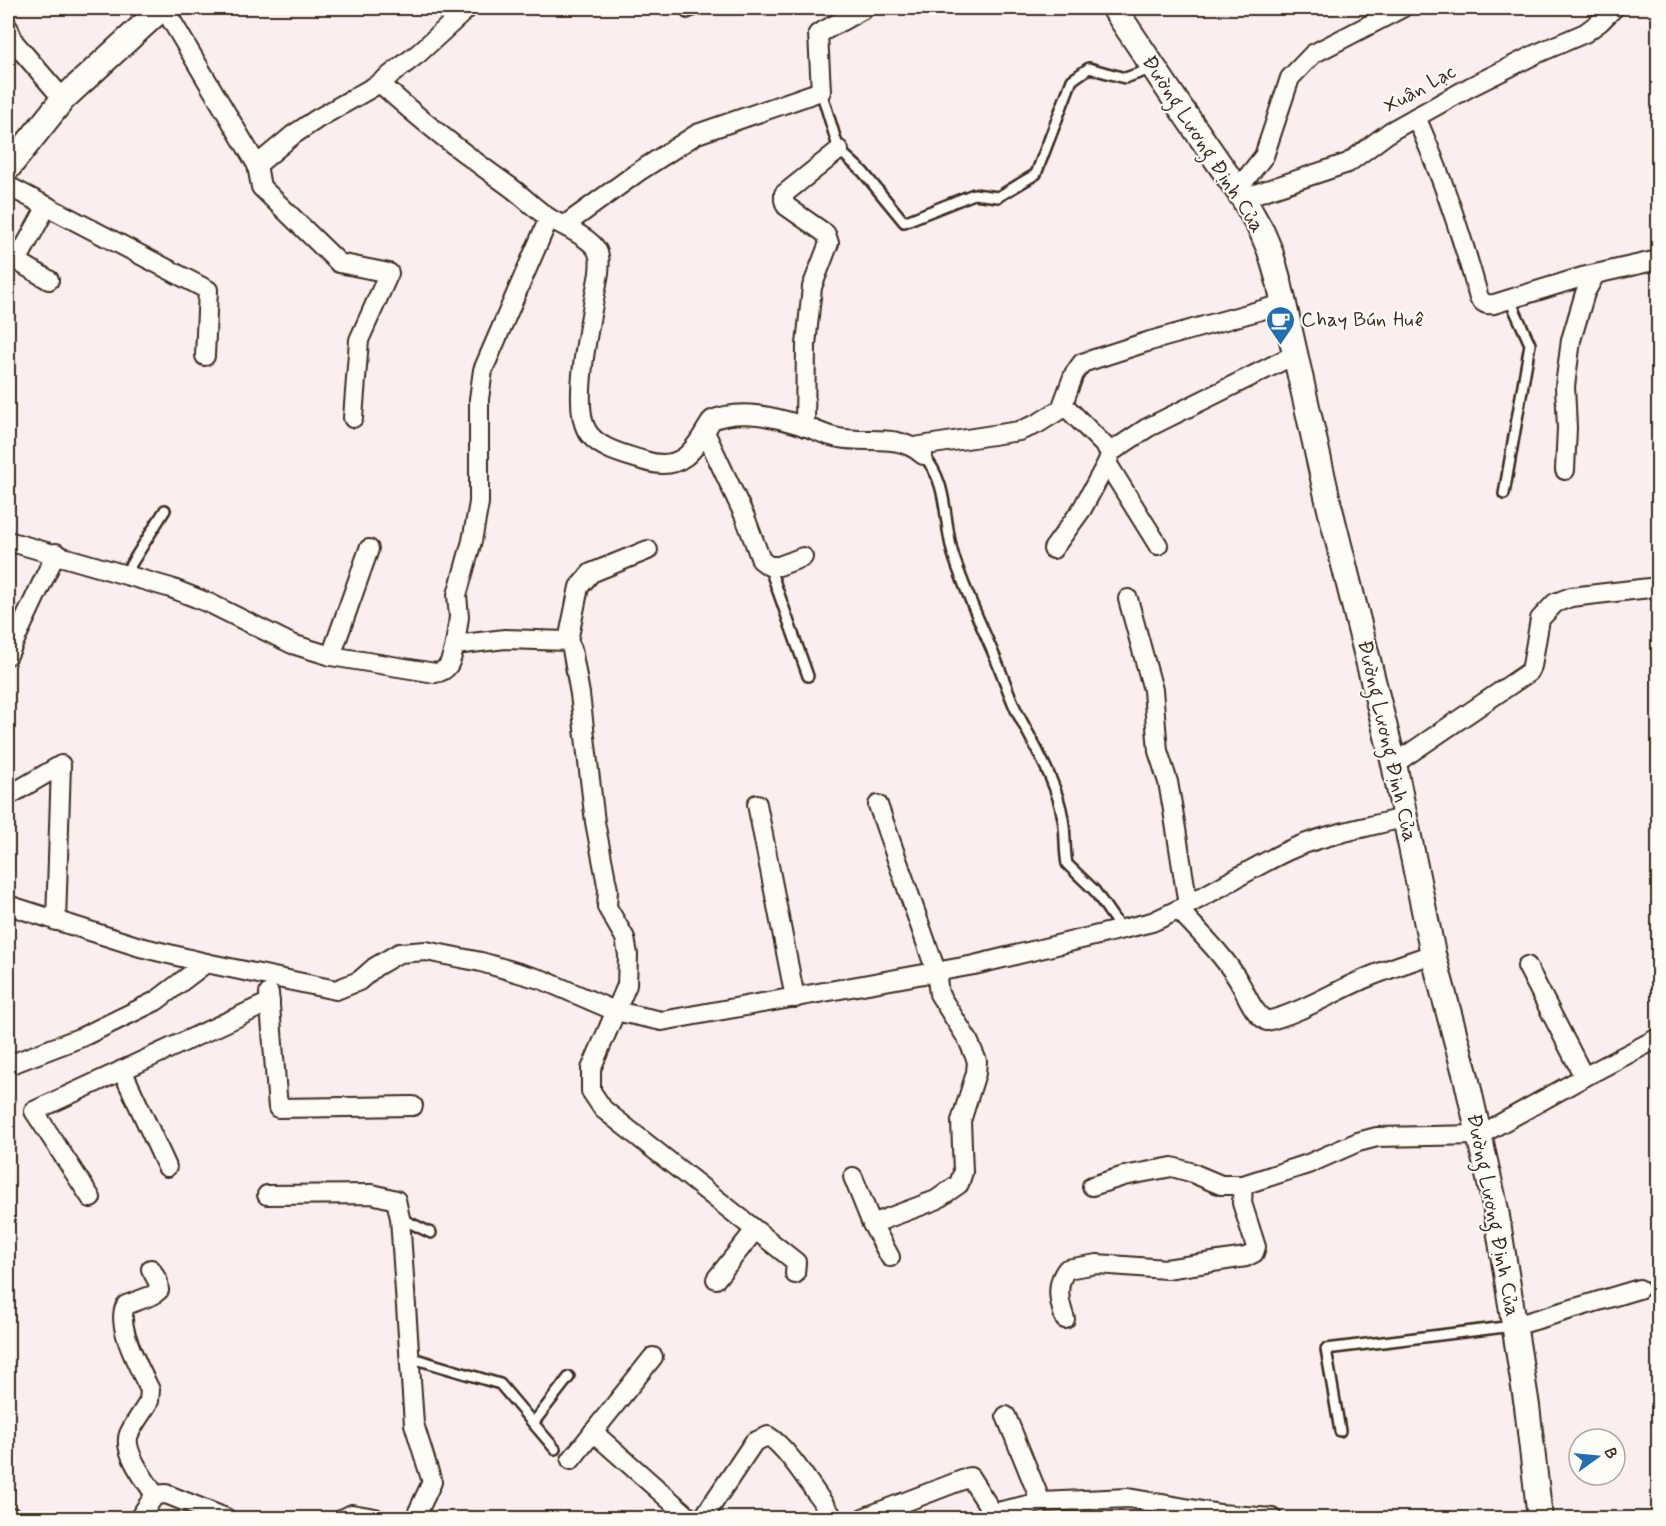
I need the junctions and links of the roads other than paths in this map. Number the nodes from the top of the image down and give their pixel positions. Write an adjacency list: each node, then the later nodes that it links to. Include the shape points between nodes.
1 (163, 8): 13 (street); 16 (street)
2 (468, 8): 11 (street)
3 (701, 8): 8 (lane)
4 (865, 8): 12 (street, via 818,34)
5 (1114, 8): 10 (street, Đường Lương Định Của)
6 (1402, 8): 19 (street, via 1313,54 1290,78 1264,156)
7 (1614, 8): 14 (street, Xuân Lạc, via 1585,33 1507,68)
8 (687, 13)
9 (10, 38): 13 (street)
10 (1154, 68): 15 (lane, via 1125,78 1089,68 1072,80 1036,174 998,197 974,194 904,222 863,172); 19 (street, Đường Lương Định Của)
11 (380, 83): 16 (street, via 317,119); 21 (street, via 418,118)
12 (821, 91): 15 (lane); 21 (street, via 697,134)
13 (63, 99): 17 (street)
14 (1416, 117): 19 (street, Xuân Lạc, via 1348,163); 25 (street, via 1459,226 1479,298 1487,305)
15 (839, 150): 31 (street, via 784,194 786,206 826,234 829,243 812,287 806,345)
16 (257, 165): 30 (street, via 261,187 339,263 389,273 359,340)
17 (8, 168)
18 (8, 186): 20 (street)
19 (1240, 194): 26 (street, Đường Lương Định Của, via 1270,251)
20 (48, 206): 24 (street, via 17,261); 28 (street, via 208,290)
21 (557, 221): 32 (street, via 592,244 600,258 582,373 586,429 616,452 666,464 686,458); 50 (street, via 483,370 479,399 479,503 457,595)
22 (1659, 260): 23 (street)
23 (1595, 275): 25 (street); 35 (street, via 1585,293 1571,340 1565,386)
24 (49, 280)
25 (1510, 300): 36 (lane, via 1530,344)
26 (1283, 304): 27 (street, Đường Lương Định Của); 29 (street, via 1082,363)
27 (1294, 355): 34 (street, via 1147,428); 54 (street, Đường Lương Định Của)
28 (205, 356)
29 (1064, 405): 33 (street, via 1047,419 1019,431); 34 (street)
30 (353, 418)
31 (805, 427): 32 (street, via 744,414 712,420); 33 (street, via 825,436 847,440 873,438)
32 (705, 432): 45 (street, via 761,560)
33 (919, 451): 62 (lane, via 931,464 942,489 960,575 1058,800 1064,819 1067,864 1094,890)
34 (1109, 457): 39 (street); 41 (street, via 1082,509)
35 (1565, 470)
36 (1504, 494)
37 (165, 510): 46 (lane)
38 (8, 541): 43 (street)
39 (1158, 545)
40 (369, 549): 52 (street)
41 (1053, 549)
42 (648, 550): 49 (street, via 591,573 584,580 579,587)
43 (56, 553): 46 (street); 51 (street)
44 (803, 557): 45 (street)
45 (769, 566): 53 (lane)
46 (125, 574): 52 (street, via 171,588 292,644)
47 (1659, 587): 54 (street, via 1571,597 1555,603 1540,619 1529,672)
48 (1128, 599): 60 (street, via 1153,690 1158,751 1173,810)
49 (568, 641): 50 (street, via 504,639); 70 (street, via 580,694 608,907 625,938 628,956 627,985)
50 (455, 645): 52 (street, via 449,667 435,673)
51 (8, 655)
52 (331, 656)
53 (808, 676)
54 (1394, 764): 58 (street, Đường Lương Định Của)
55 (8, 796): 61 (street, via 61,765)
56 (757, 804): 68 (street)
57 (878, 805): 66 (street)
58 (1406, 817): 60 (street, via 1326,836 1289,850); 63 (street, Đường Lương Định Của)
59 (8, 906): 61 (street)
60 (1183, 908): 62 (street, via 1152,922); 63 (street, via 1237,978 1253,1008 1267,1021 1370,976)
61 (56, 921): 64 (street)
62 (1121, 929): 66 (street)
63 (1433, 954): 76 (street, Đường Lương Định Của)
64 (206, 963): 67 (street); 72 (street, via 156,1002)
65 (1527, 966): 74 (street)
66 (936, 972): 68 (street); 84 (street, via 939,994 968,1040 976,1061 961,1122 963,1172 959,1184 936,1200)
67 (268, 976): 69 (street); 70 (street, via 336,990 359,981 399,953 426,951 543,980)
68 (795, 998): 70 (street, via 662,1021)
69 (270, 1002): 73 (street); 75 (street, via 278,1108)
70 (615, 1011): 85 (street, via 591,1069 591,1091 603,1109)
71 (1659, 1038): 74 (street)
72 (14, 1063)
73 (122, 1070): 77 (street); 82 (street, via 34,1111)
74 (1584, 1077): 76 (street)
75 (413, 1106)
76 (1479, 1135): 79 (street, via 1377,1137); 93 (street, Đường Lương Định Của)
77 (167, 1167)
78 (853, 1177): 84 (street)
79 (1243, 1185): 80 (street, via 1221,1185 1172,1167); 92 (street, via 1242,1203 1256,1247 1254,1253 1166,1269 1096,1264 1067,1269 1060,1277 1059,1294)
80 (1092, 1186)
81 (267, 1195): 83 (street, via 372,1194 396,1200)
82 (91, 1198)
83 (400, 1218): 86 (lane); 94 (street)
84 (872, 1224): 87 (street)
85 (755, 1230): 89 (street, via 796,1262); 90 (street)
86 (431, 1233)
87 (890, 1257)
88 (151, 1269): 103 (street, via 159,1290 126,1305 122,1317 126,1337 150,1390 149,1401 129,1433 128,1446)
89 (795, 1274)
90 (716, 1279)
91 (1639, 1289): 93 (street)
92 (1065, 1319)
93 (1515, 1326): 99 (lane, via 1326,1350); 118 (street, Đường Lương Định Của)
94 (409, 1357): 98 (lane, via 500,1384); 112 (street, via 414,1424 432,1482)
95 (653, 1357): 100 (street)
96 (569, 1377): 98 (lane)
97 (1006, 1416): 104 (street)
98 (534, 1422): 101 (lane)
99 (1340, 1431)
100 (593, 1432): 102 (street); 113 (street)
101 (555, 1449)
102 (571, 1460)
103 (155, 1495): 108 (street); 109 (street, via 166,1494)
104 (1041, 1502): 106 (street); 117 (street, via 1128,1498 1220,1514)
105 (8, 1516): 107 (street)
106 (994, 1516): 116 (street, via 970,1477)
107 (14, 1518)
108 (139, 1518)
109 (226, 1518)
110 (344, 1518): 111 (street, via 352,1514)
111 (375, 1518)
112 (415, 1518)
113 (690, 1518)
114 (703, 1518): 115 (street, via 754,1442 768,1436 797,1467)
115 (834, 1518)
116 (863, 1518)
117 (1272, 1518)
118 (1540, 1518)

